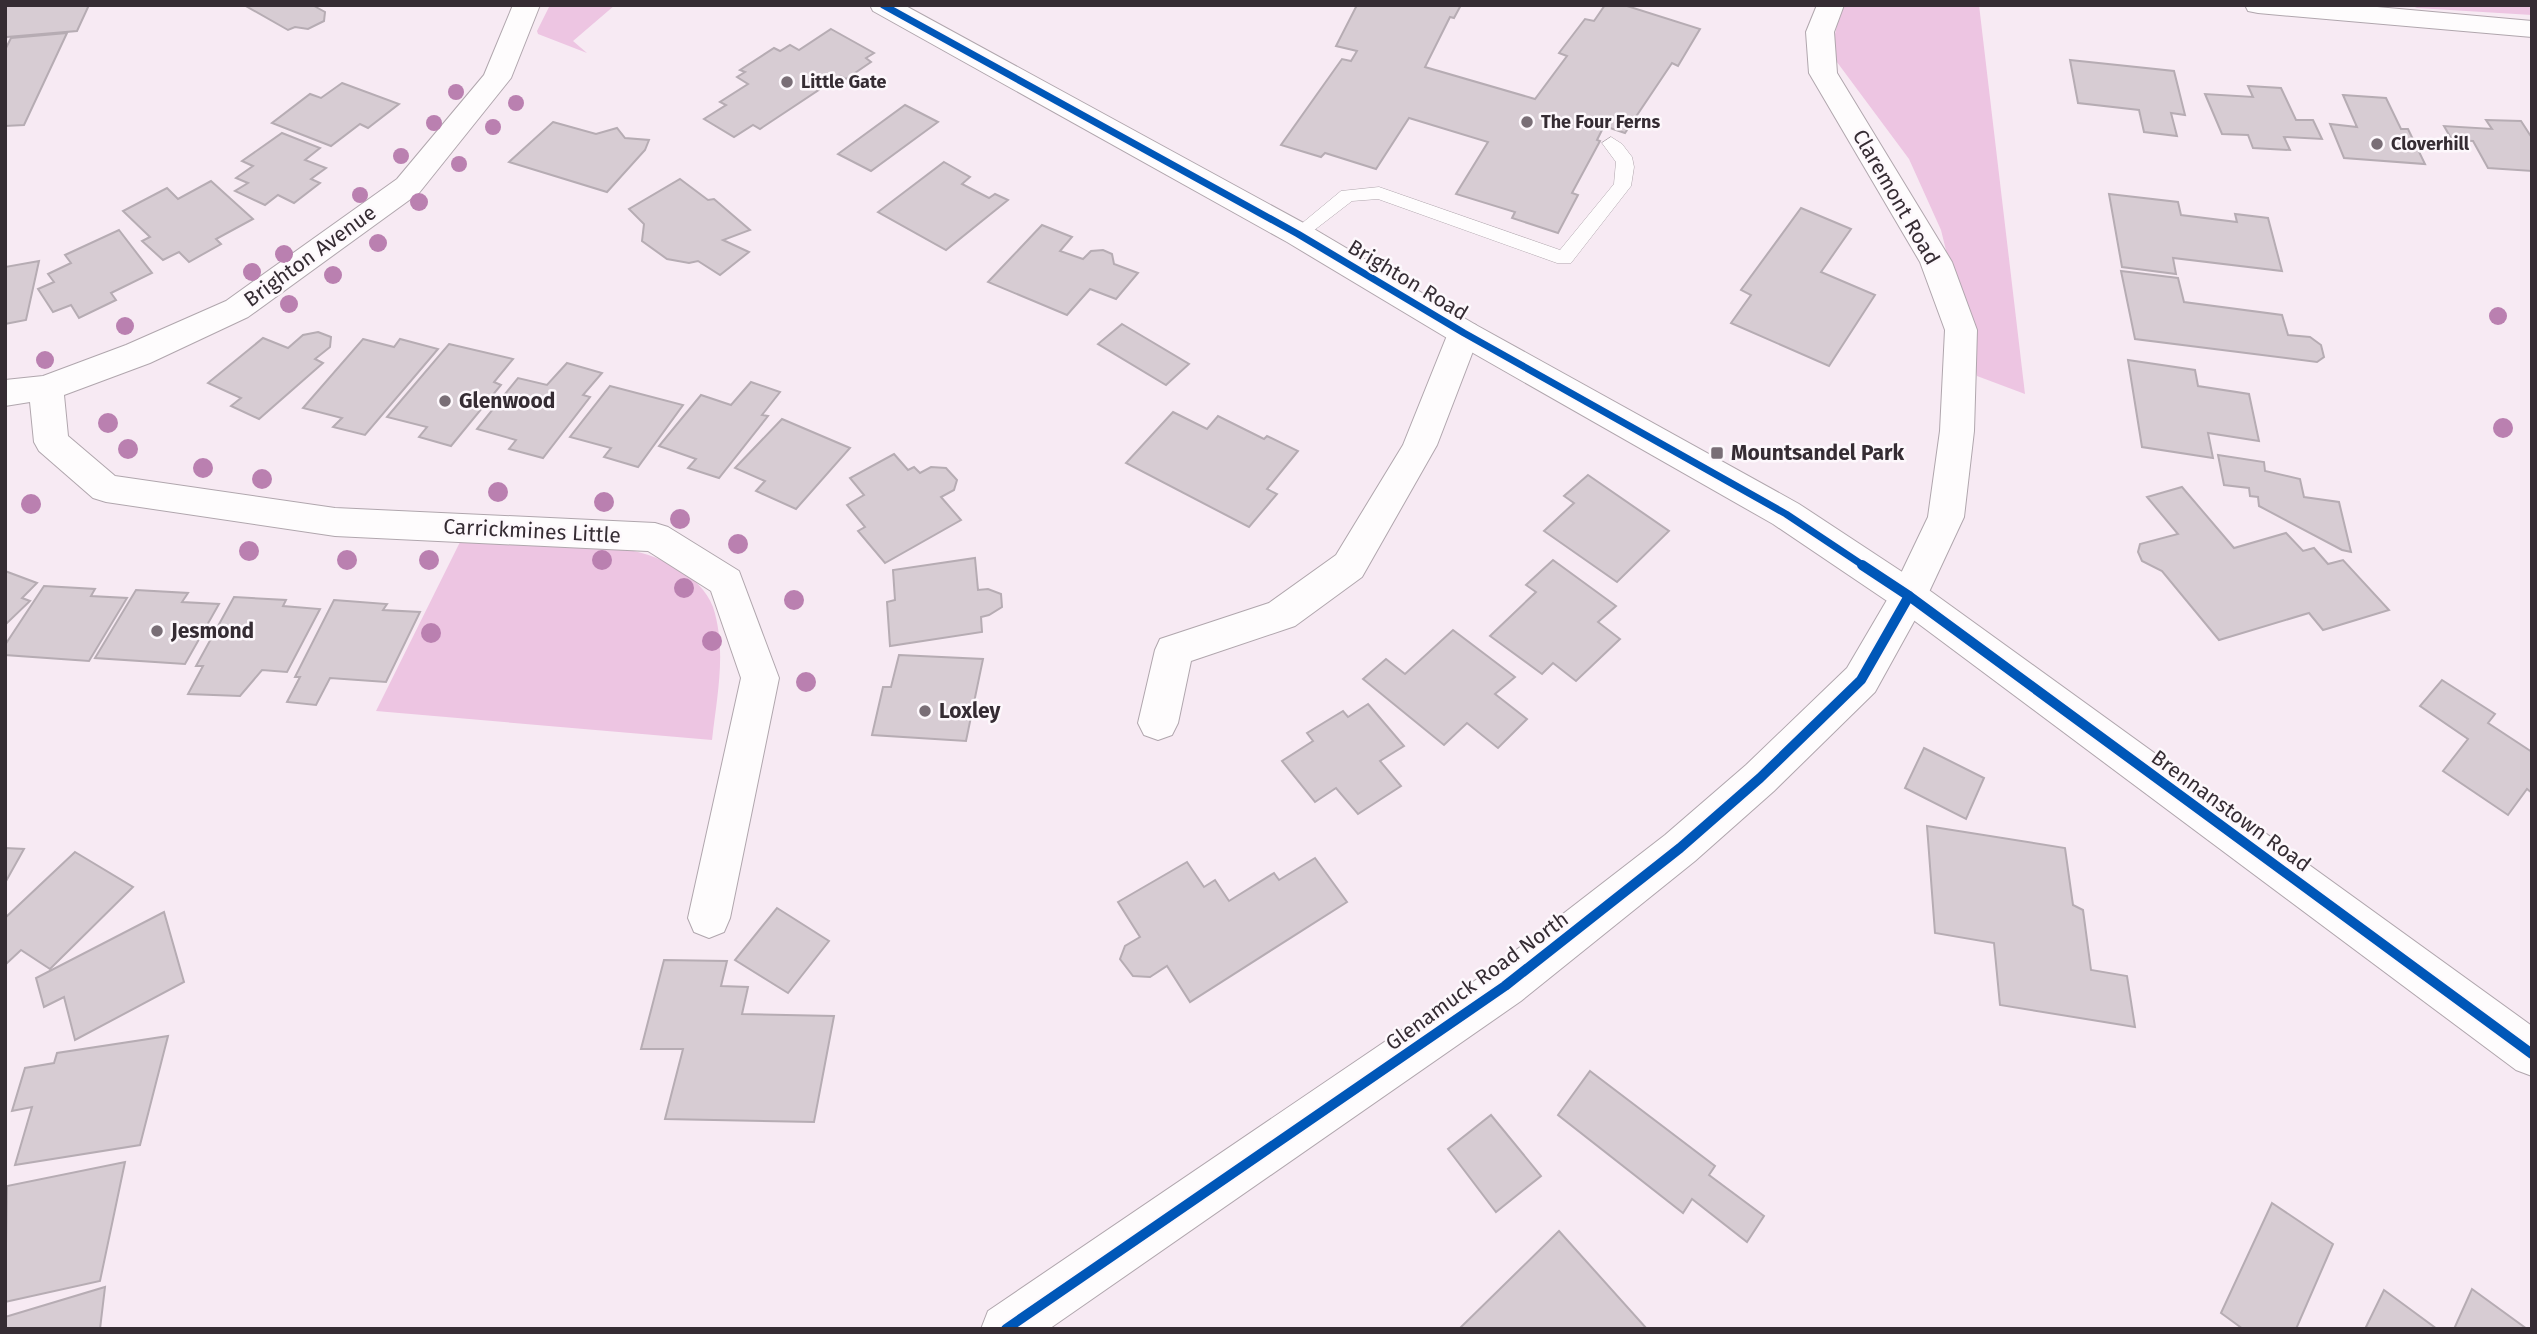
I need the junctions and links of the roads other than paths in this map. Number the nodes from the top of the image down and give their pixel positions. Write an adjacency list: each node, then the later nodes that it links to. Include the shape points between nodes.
1 (527, 5): 10 (street, Brighton Avenue, via 497,78 408,186 237,309 138,354)
2 (883, 5): 8 (street, Brighton Road)
3 (1831, 5): 12 (street, Claremont Road, via 1821,32 1823,73 1936,262 1961,330 1957,431 1946,517)
4 (2259, 5): 5 (street)
5 (2315, 8): 6 (street)
6 (2532, 29)
7 (1611, 143): 8 (lane, via 1626,162 1622,186 1564,258 1379,193 1347,195)
8 (1298, 234): 9 (street, Brighton Road)
9 (1464, 333): 12 (street, Brighton Road, via 1786,514); 13 (street, via 1420,445 1349,566 1282,615 1174,650)
10 (46, 388): 11 (street, Brighton Avenue); 14 (street, Carrickmines Little, via 51,442 106,488 335,522 655,537 726,582 760,678)
11 (5, 393)
12 (1909, 596): 15 (street, Brennanstown Road); 16 (street, Glenamuck Road North, via 1861,680 1680,848 1505,986)
13 (1158, 723)
14 (709, 918)
15 (2532, 1054)
16 (1006, 1329)

